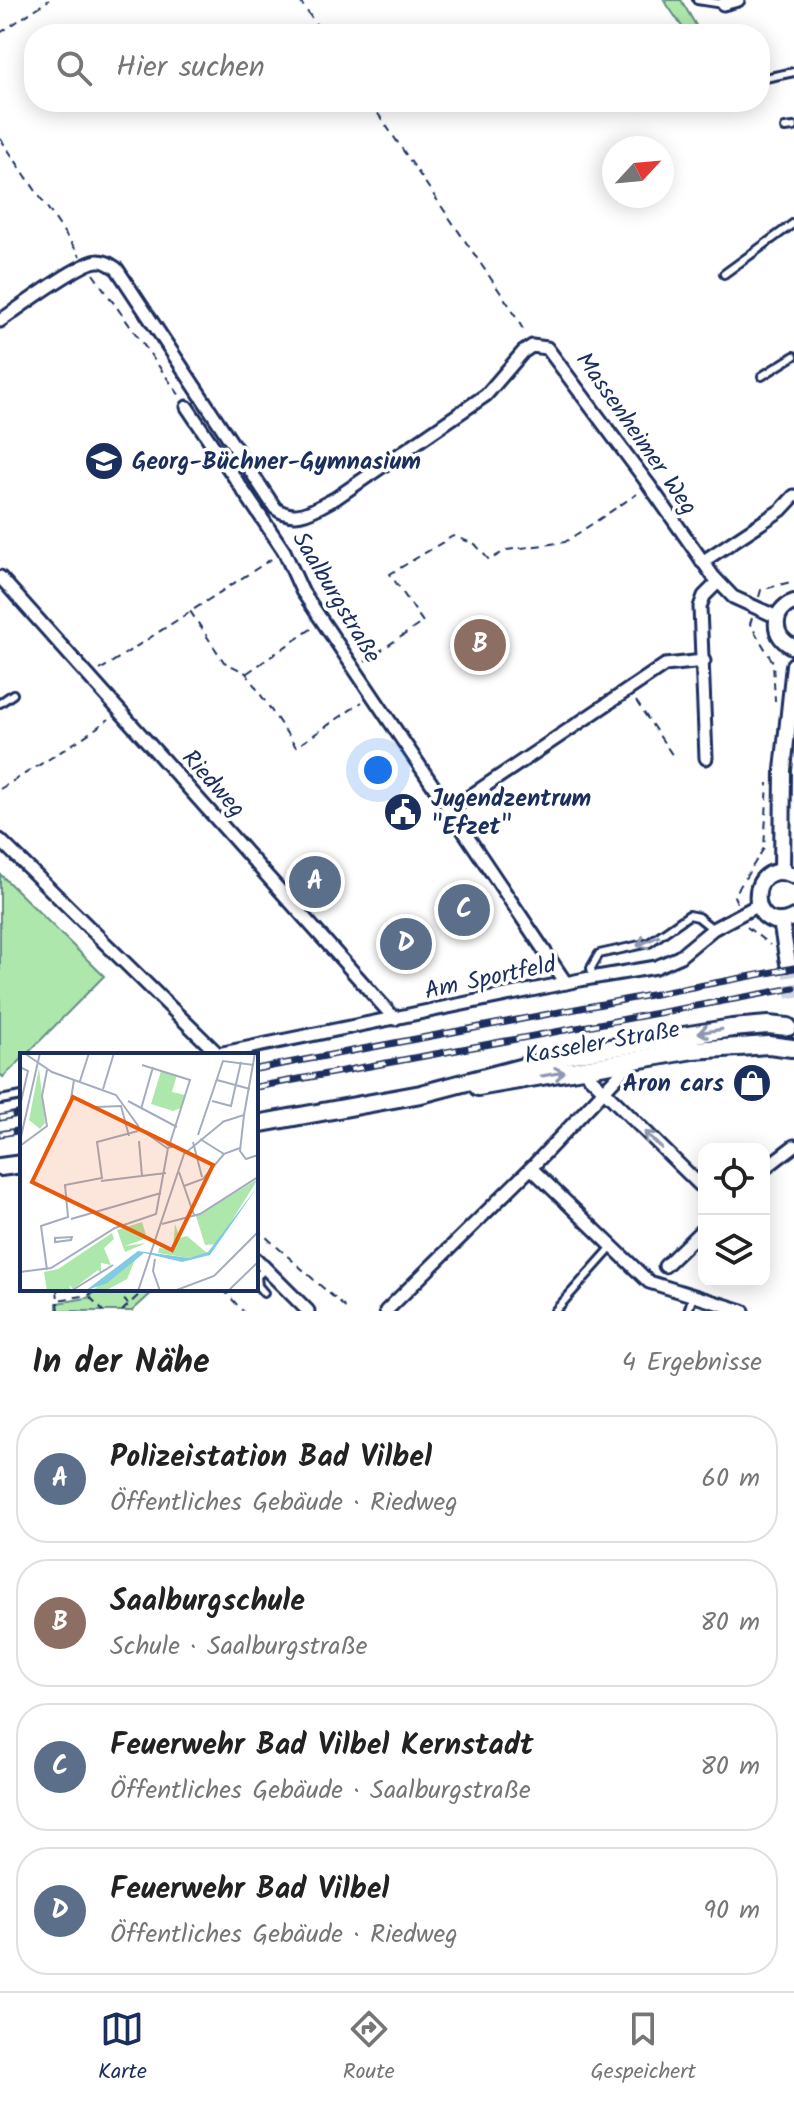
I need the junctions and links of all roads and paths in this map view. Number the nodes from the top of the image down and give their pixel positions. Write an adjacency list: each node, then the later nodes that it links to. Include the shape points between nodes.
1 (49, 0): 7 (path)
2 (299, 0): 6 (path)
3 (697, 0): 5 (lane)
4 (738, 0): 5 (street)
5 (723, 4)
6 (316, 24)
7 (0, 33)
8 (794, 72): 9 (lane)
9 (770, 77)
10 (377, 112): 18 (path)
11 (794, 127): 12 (lane)
12 (785, 128)
13 (0, 138): 15 (path)
14 (794, 223): 16 (lane)
15 (86, 264): 17 (street); 18 (street, via 99,261 117,269 275,508 285,515 311,512 486,395 516,357); 21 (path)
16 (724, 274)
17 (0, 321)
18 (532, 346): 22 (street, Massenheimer Weg, via 554,355)
19 (794, 356): 20 (lane)
20 (762, 376)
21 (187, 407): 24 (street, Saalburgstraße)
22 (649, 485): 25 (street, Massenheimer Weg); 37 (path, via 565,542 507,550 489,560 475,544 453,536 390,574 423,622)
23 (794, 496): 25 (street)
24 (284, 551): 31 (path); 33 (street, Saalburgstraße)
25 (702, 562): 28 (street, Massenheimer Weg)
26 (0, 577): 39 (street, Riedweg)
27 (794, 581): 30 (path, via 761,590)
28 (718, 582): 30 (street, Massenheimer Weg, via 733,597); 35 (street, via 700,607)
29 (794, 602): 32 (street)
30 (755, 607): 32 (street, Massenheimer Weg); 44 (path, via 750,624 773,662)
31 (190, 611): 38 (path, via 224,662); 39 (path)
32 (777, 617): 34 (street, via 779,637)
33 (322, 621): 37 (street, Saalburgstraße); 38 (path)
34 (794, 647)
35 (704, 661): 40 (street, via 665,665); 46 (street)
36 (794, 665): 52 (street, via 783,770)
37 (354, 668): 42 (street, Saalburgstraße)
38 (246, 673): 42 (path, via 296,747)
39 (89, 677): 45 (street, Riedweg)
40 (628, 691): 47 (path); 50 (street)
41 (13, 694): 43 (lane)
42 (372, 695): 50 (street, Saalburgstraße)
43 (0, 703)
44 (775, 710)
45 (120, 711): 49 (path, via 69,749); 61 (street, Riedweg)
46 (706, 758)
47 (675, 759)
48 (768, 775): 54 (path, via 764,848 734,896)
49 (0, 789)
50 (448, 811): 60 (street, Saalburgstraße)
51 (0, 840): 64 (street)
52 (788, 874): 53 (street, via 772,873 758,886)
53 (758, 905): 54 (street, Am Sportfeld); 55 (street, via 771,919)
54 (741, 913): 56 (street, Am Sportfeld); 57 (path, via 749,930)
55 (787, 919): 58 (street)
56 (713, 929): 59 (street, Am Sportfeld, via 679,957 656,967); 59 (lane, one-way to 59, via 689,915 649,943 599,954 591,968)
57 (770, 945)
58 (788, 963)
59 (593, 978): 60 (street, Am Sportfeld)
60 (566, 983): 61 (street, Am Sportfeld)
61 (395, 1019): 65 (street, Am Sportfeld)
62 (791, 1022): 63 (main road, Kasseler Straße, via 788,1042); 69 (main road, Kasseler Straße, one-way to 69, via 573,1054)
63 (793, 1049): 66 (main road, Kasseler Straße, via 714,1048)
64 (215, 1053)
65 (227, 1053)
66 (632, 1061): 67 (main road, Kasseler Straße); 68 (street)
67 (582, 1069): 68 (street); 69 (main road, Kasseler Straße, one-way to 67)
68 (603, 1091): 77 (street); 78 (street, one-way to 68)
69 (421, 1094): 72 (main road, Kasseler Straße)
70 (20, 1096): 71 (lane)
71 (0, 1100)
72 (258, 1124)
73 (794, 1146): 75 (street)
74 (20, 1164): 76 (main road)
75 (770, 1164)
76 (0, 1167)
77 (531, 1168): 81 (street); 103 (street)
78 (698, 1183)
79 (258, 1230): 102 (path)
80 (698, 1234): 83 (street)
81 (612, 1247): 94 (street, via 649,1282); 104 (lane)
82 (258, 1261): 84 (street)
83 (665, 1266)
84 (266, 1268): 85 (lane); 101 (street)
85 (258, 1275)
86 (258, 1286): 92 (lane)
87 (57, 1291): 95 (path)
88 (93, 1291): 93 (path)
89 (117, 1291): 96 (path)
90 (143, 1291): 96 (path)
91 (230, 1291): 100 (path, via 227,1294)
92 (264, 1293)
93 (89, 1295): 95 (path); 98 (path)
94 (693, 1296): 105 (lane); 106 (street)
95 (58, 1300): 97 (path)
96 (129, 1305): 99 (path)
97 (59, 1311)
98 (103, 1311)
99 (122, 1311)
100 (243, 1311)
101 (308, 1311)
102 (349, 1311)
103 (387, 1311)
104 (555, 1311)
105 (688, 1311)
106 (743, 1311)

